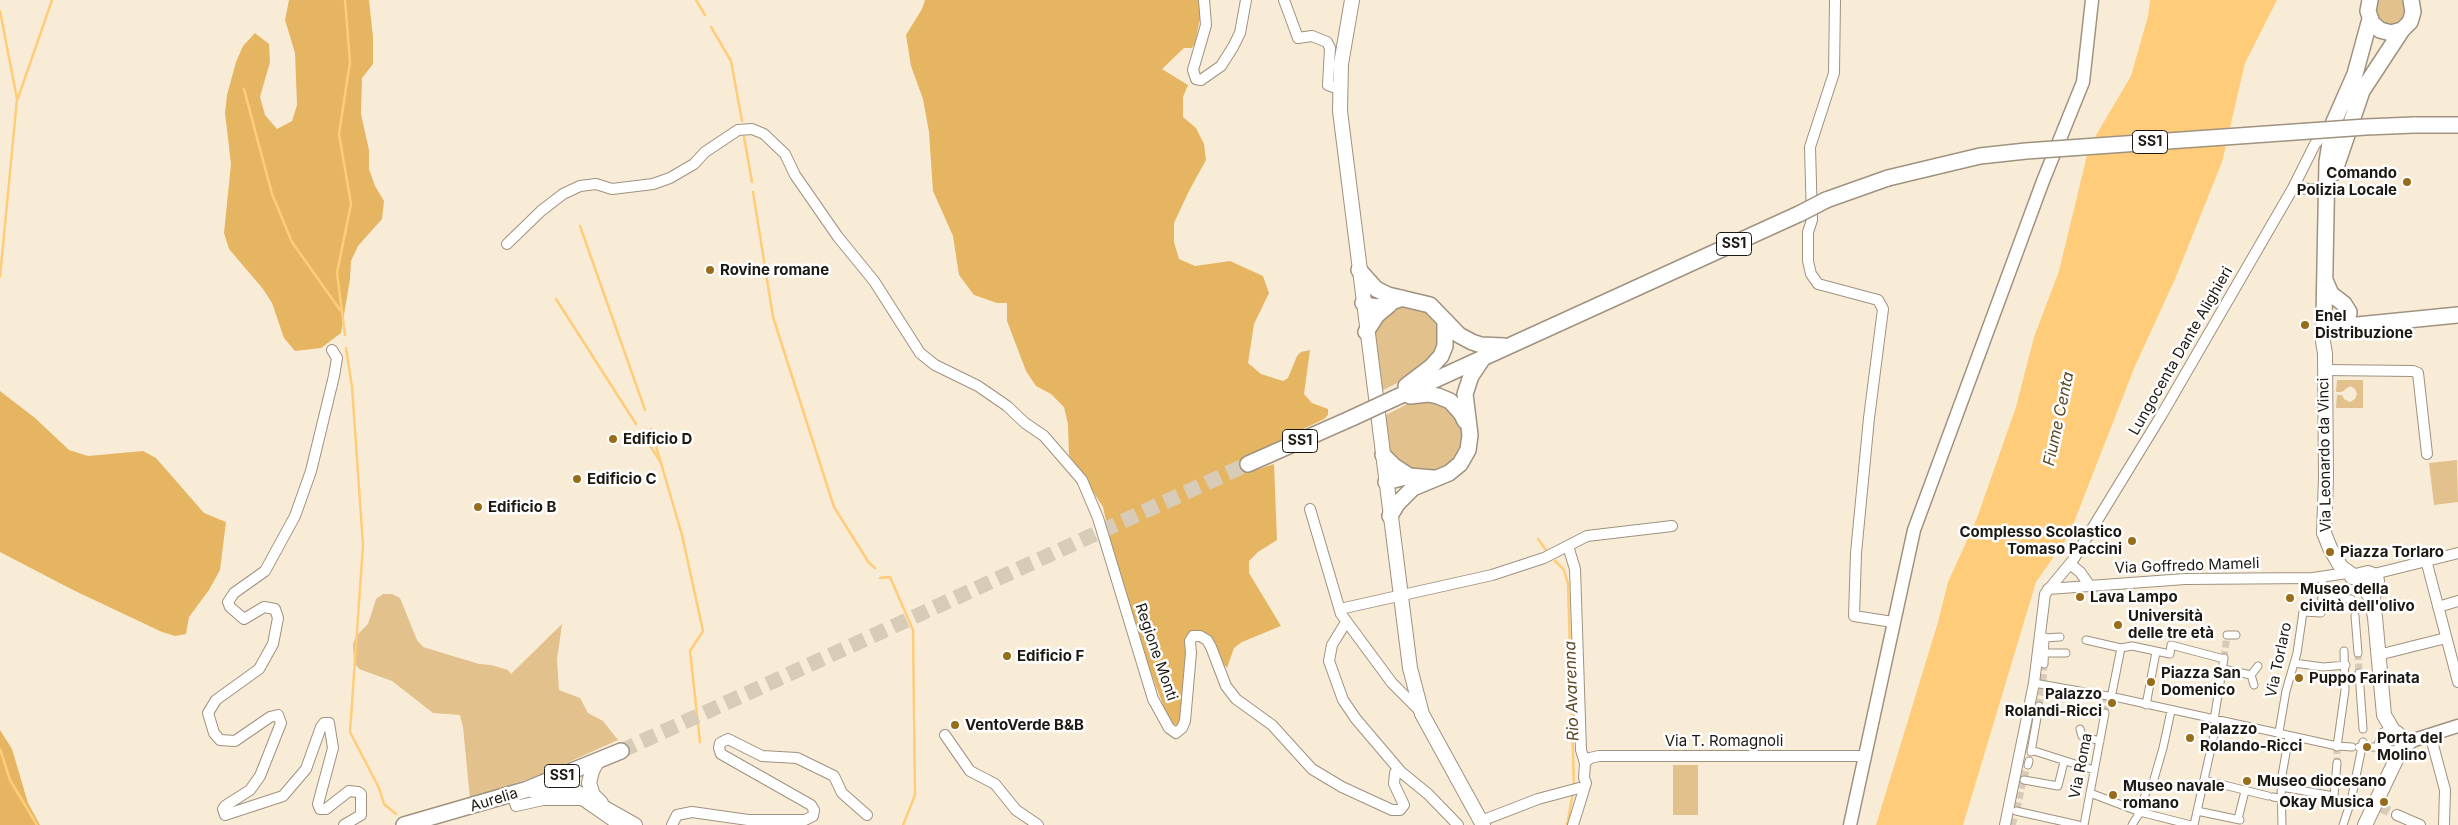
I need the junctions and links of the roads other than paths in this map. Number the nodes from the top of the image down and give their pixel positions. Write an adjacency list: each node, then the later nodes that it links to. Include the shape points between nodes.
1 (1204, 0): 2 (street, via 1206,26 1193,70 1196,79 1201,80 1221,66 1233,47 1240,33)
2 (1246, 0)
3 (1284, 0): 12 (street, via 1298,38 1312,36 1327,42 1330,48 1328,86)
4 (1352, 0): 12 (main road)
5 (1835, 0): 60 (street, via 1834,73 1810,147 1812,220 1808,232 1808,262 1818,284 1878,300 1883,310 1856,553 1854,616)
6 (2092, 0): 60 (street, via 2084,82 2043,181 1914,530)
7 (2370, 0): 10 (main road, Via Leonardo da Vinci)
8 (2422, 0): 9 (main road, Via Leonardo da Vinci)
9 (2412, 7): 11 (main road, Via Leonardo da Vinci, via 2410,22)
10 (2370, 19): 11 (main road, via 2384,32); 13 (main road, Via Leonardo da Vinci, via 2356,74)
11 (2402, 30): 15 (main road, Via Leonardo da Vinci, via 2362,90)
12 (1340, 89): 18 (main road)
13 (2334, 124): 15 (main road, Via Leonardo da Vinci, via 2327,162); 16 (street, Lungocenta Dante Alighieri, via 2315,144)
14 (2458, 125): 29 (main road, SS1, bridge, via 2366,126 1980,156 1888,178 1826,200)
15 (2328, 186): 16 (street); 19 (main road, Via Leonardo da Vinci)
16 (2293, 188): 47 (street, Lungocenta Dante Alighieri, via 2161,416)
17 (508, 244): 110 (street, Regione Monti, via 540,210 580,186 596,184 612,189 653,184 670,178 738,130 752,129 772,140 785,154 838,236 874,281 920,353 935,365 996,398 1059,451 1082,480 1098,518 1153,699 1169,728 1176,733 1185,721 1190,641 1193,636 1200,636 1207,640 1226,686 1236,699 1272,725 1312,769 1342,788 1392,810 1400,810 1404,805 1394,784 1396,773)
18 (1359, 270): 20 (main road, via 1376,289); 21 (main road)
19 (2324, 278): 22 (main road, via 2331,294); 23 (main road, Via Leonardo da Vinci)
20 (1393, 299): 21 (main road, via 1370,306); 25 (main road, via 1430,305); 28 (main road)
21 (1363, 303): 28 (main road)
22 (2344, 307): 23 (main road, via 2333,302); 26 (main road); 27 (main road, via 2347,322)
23 (2324, 313): 27 (main road, via 2329,325); 31 (main road, Via Leonardo da Vinci, via 2322,335)
24 (2458, 315): 26 (main road)
25 (1445, 320): 29 (main road, via 1459,335 1472,342); 34 (main road, via 1442,356)
26 (2366, 324): 27 (main road)
27 (2339, 327): 31 (main road, Via Leonardo da Vinci, via 2330,335)
28 (1366, 332): 37 (main road)
29 (1510, 347): 32 (main road, SS1)
30 (332, 350): 128 (street, via 337,358 334,376 311,471 295,516 265,571 234,593 228,602 244,619 264,607 275,608 278,618 273,644 259,669 216,700 208,713 214,733 220,740 235,741 270,717 278,715 281,723 260,776 250,790 222,809 225,815 283,796 306,770 321,726 329,723 333,748 318,804 320,809 326,809 349,790 361,794 361,815)
31 (2325, 354): 33 (main road, Via Leonardo da Vinci)
32 (1484, 357): 34 (main road, SS1); 35 (main road, via 1471,376 1465,394)
33 (2324, 370): 36 (street, via 2418,373); 49 (main road, Via Leonardo da Vinci, via 2324,533 2335,558)
34 (1395, 398): 35 (main road, via 1438,396 1461,413); 38 (main road, SS1, bridge)
35 (1468, 427): 40 (main road, via 1468,450 1460,464 1449,473)
36 (2427, 454)
37 (1384, 456): 39 (main road); 40 (main road)
38 (1248, 464)
39 (1386, 482): 40 (main road, via 1393,486); 42 (main road)
40 (1411, 482): 42 (main road)
41 (1310, 509): 57 (street)
42 (1390, 516): 53 (main road)
43 (1672, 526): 44 (street, via 1587,536)
44 (1568, 546): 53 (street, via 1544,558 1492,575); 107 (street, via 1575,569 1581,750)
45 (2458, 553): 46 (street)
46 (2426, 560): 49 (street); 56 (street)
47 (2070, 564): 50 (street); 51 (street, Lungocenta Dante Alighieri)
48 (2325, 576): 49 (street); 50 (street, Via Goffredo Mameli, via 2184,579); 52 (street)
49 (2364, 579): 73 (main road, via 2372,602)
50 (2090, 586): 51 (street, Via Goffredo Mameli)
51 (2048, 589): 83 (street, via 2045,594)
52 (2323, 594): 54 (street); 75 (street, Via Torlaro, via 2323,615 2303,612)
53 (1400, 595): 57 (street); 90 (main road, via 1410,668)
54 (2351, 599)
55 (2458, 601): 56 (street)
56 (2438, 607): 65 (street)
57 (1340, 609): 59 (street)
58 (2358, 620): 71 (street)
59 (1346, 622): 90 (street, via 1392,682); 110 (street, via 1332,645 1329,661 1343,700)
60 (1893, 622): 104 (street)
61 (2227, 635): 62 (street)
62 (2236, 635)
63 (2060, 637): 69 (street, via 2044,638)
64 (2086, 640): 66 (street)
65 (2452, 644): 73 (street); 82 (street)
66 (2121, 648): 67 (street, via 2132,646); 85 (street)
67 (2156, 652): 72 (street); 86 (street)
68 (2344, 652): 77 (street)
69 (2045, 653): 70 (street); 76 (street)
70 (2066, 653)
71 (2358, 653)
72 (2170, 654): 74 (street); 79 (street, via 2171,645 2224,659)
73 (2378, 655): 99 (main road, via 2381,697)
74 (2169, 663)
75 (2294, 663): 77 (street, via 2323,668); 95 (street, Via Torlaro)
76 (2044, 664)
77 (2346, 665): 102 (street, via 2346,690)
78 (2258, 666): 81 (street)
79 (2224, 669): 81 (street); 91 (street)
80 (2359, 672): 94 (street)
81 (2251, 675): 84 (street)
82 (2458, 682)
83 (2041, 684): 85 (street); 137 (street)
84 (2254, 685)
85 (2111, 698): 86 (street)
86 (2146, 705): 88 (street)
87 (2039, 706): 106 (street, via 2031,751)
88 (2170, 711): 91 (street); 122 (street, via 2164,748)
89 (2105, 713): 100 (street, Via Roma)
90 (1422, 714): 126 (main road)
91 (2216, 721): 95 (street); 112 (street)
92 (2458, 726): 96 (street)
93 (2080, 729): 100 (street, via 2082,736)
94 (2363, 729)
95 (2279, 732): 98 (street)
96 (2430, 734): 99 (street); 146 (street, via 2445,790)
97 (945, 735): 133 (street, via 970,771 995,784 1016,810)
98 (2290, 736): 102 (street); 113 (street)
99 (2394, 740): 101 (street); 144 (main road, via 2389,771 2377,806)
100 (2100, 741): 109 (street, Via Roma)
101 (2359, 746): 102 (street); 143 (street, via 2352,801)
102 (2337, 747)
103 (621, 751): 105 (main road, SS1)
104 (1866, 756): 107 (street, Via T. Romagnoli, via 1599,756); 136 (street)
105 (598, 760): 116 (main road, SS1); 119 (main road, via 589,783 593,795)
106 (2064, 762): 109 (street); 111 (street, via 2058,786)
107 (1585, 763): 135 (street, via 1586,788)
108 (2337, 763): 113 (street, via 2334,796)
109 (2094, 770): 117 (street, Via Roma)
110 (1401, 772): 134 (street)
111 (2024, 780)
112 (2204, 780): 115 (street); 120 (street)
113 (2281, 786): 118 (street)
114 (1579, 788): 126 (street)
115 (2245, 791): 118 (street); 120 (street, via 2239,820)
116 (519, 792): 119 (main road, via 565,788); 129 (main road, Aurelia / SS1); 130 (street, via 516,806 544,800 582,800)
117 (2090, 793): 122 (street); 139 (street, Via Roma)
118 (2274, 797): 142 (street)
119 (603, 805): 131 (main road)
120 (2197, 810): 141 (street)
121 (2016, 811): 138 (street)
122 (2140, 812): 125 (street); 140 (street)
123 (867, 815): 132 (street, via 842,793 834,776 797,758 762,756 728,739 720,743 721,754 809,803 814,810 813,816 805,820 748,820 692,812 677,814)
124 (2397, 815): 145 (street)
125 (2155, 816): 127 (street); 141 (street)
126 (1482, 823)
127 (2153, 824)
128 (344, 825)
129 (404, 825)
130 (618, 825)
131 (636, 825)
132 (672, 825)
133 (1038, 825)
134 (1458, 825)
135 (1574, 825)
136 (1850, 825)
137 (2005, 825)
138 (2078, 825)
139 (2084, 825)
140 (2132, 825)
141 (2192, 825)
142 (2282, 825)
143 (2343, 825)
144 (2365, 825)
145 (2420, 825)
146 (2444, 825)

